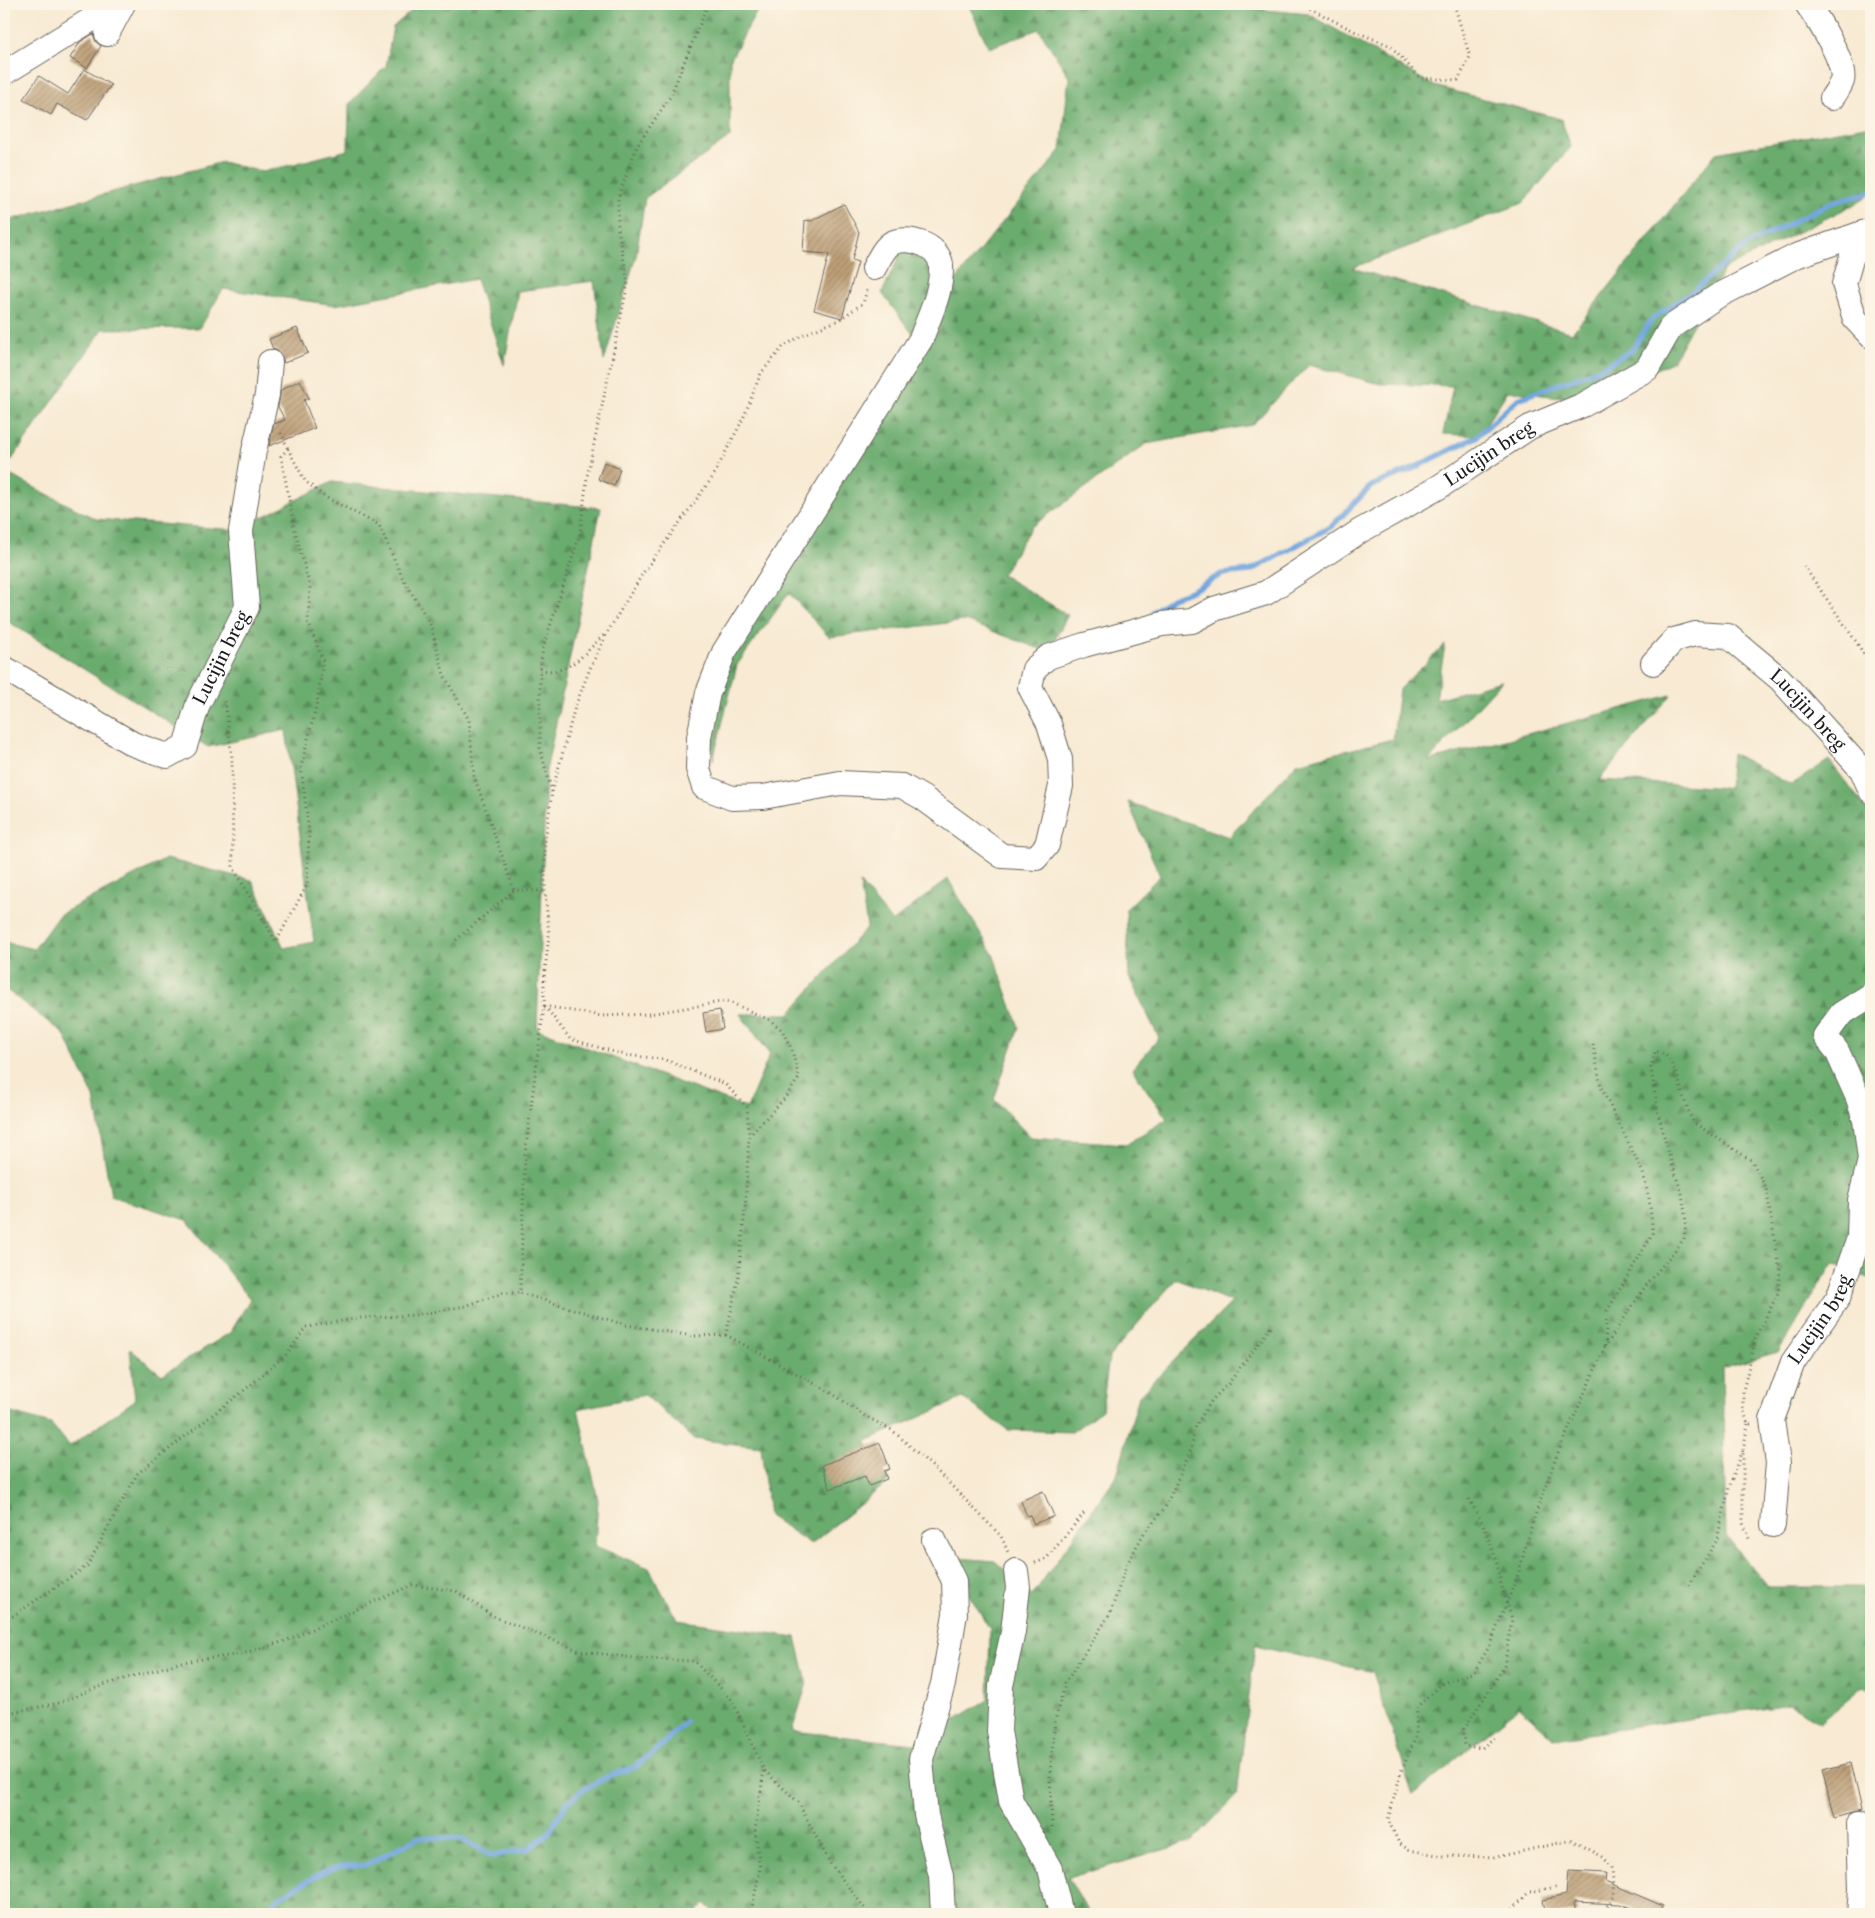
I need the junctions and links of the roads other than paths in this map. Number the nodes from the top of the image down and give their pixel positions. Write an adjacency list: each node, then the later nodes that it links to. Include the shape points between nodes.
1 (109, 4): 5 (street, via 102,13)
2 (123, 4): 4 (street)
3 (1807, 4): 6 (street, via 1841,65 1842,80)
4 (107, 34)
5 (4, 73)
6 (1832, 98)
7 (1871, 230): 9 (street, Lucijin breg, via 1796,256 1716,297 1671,327 1647,369 1584,405 1530,427 1266,593 1214,609 1192,622 1162,624 1048,657 1034,669 1030,687 1049,724 1060,759 1061,786 1047,845 1036,858 1002,856 902,786 840,783 763,797 732,798 704,787 698,768 699,737 708,692 724,652 921,339 941,286 940,262 930,248 917,241 900,240 889,244)
8 (1871, 235): 10 (street, via 1852,256 1844,284 1855,319)
9 (874, 268)
10 (1871, 336)
11 (270, 362): 13 (street, Lucijin breg, via 267,395 241,531 246,607 198,704 184,746 167,756 132,744)
12 (1653, 663): 14 (street, Lucijin breg, via 1674,640 1695,634 1728,636 1780,679 1862,770)
13 (4, 668)
14 (1871, 791)
15 (1871, 995): 16 (street, Lucijin breg, via 1842,1014 1825,1036 1837,1051 1858,1098 1865,1120 1870,1160 1860,1200 1859,1238 1838,1298 1793,1362 1772,1420 1778,1463)
16 (1773, 1525)
17 (934, 1540): 20 (street, via 954,1581 955,1606 944,1684 921,1759 926,1815 941,1876)
18 (1016, 1571): 21 (street, via 1018,1588 1013,1632 1001,1686 999,1731 1012,1801 1050,1869)
19 (1859, 1824): 22 (street, via 1862,1889)
20 (943, 1914)
21 (1061, 1914)
22 (1859, 1914)

